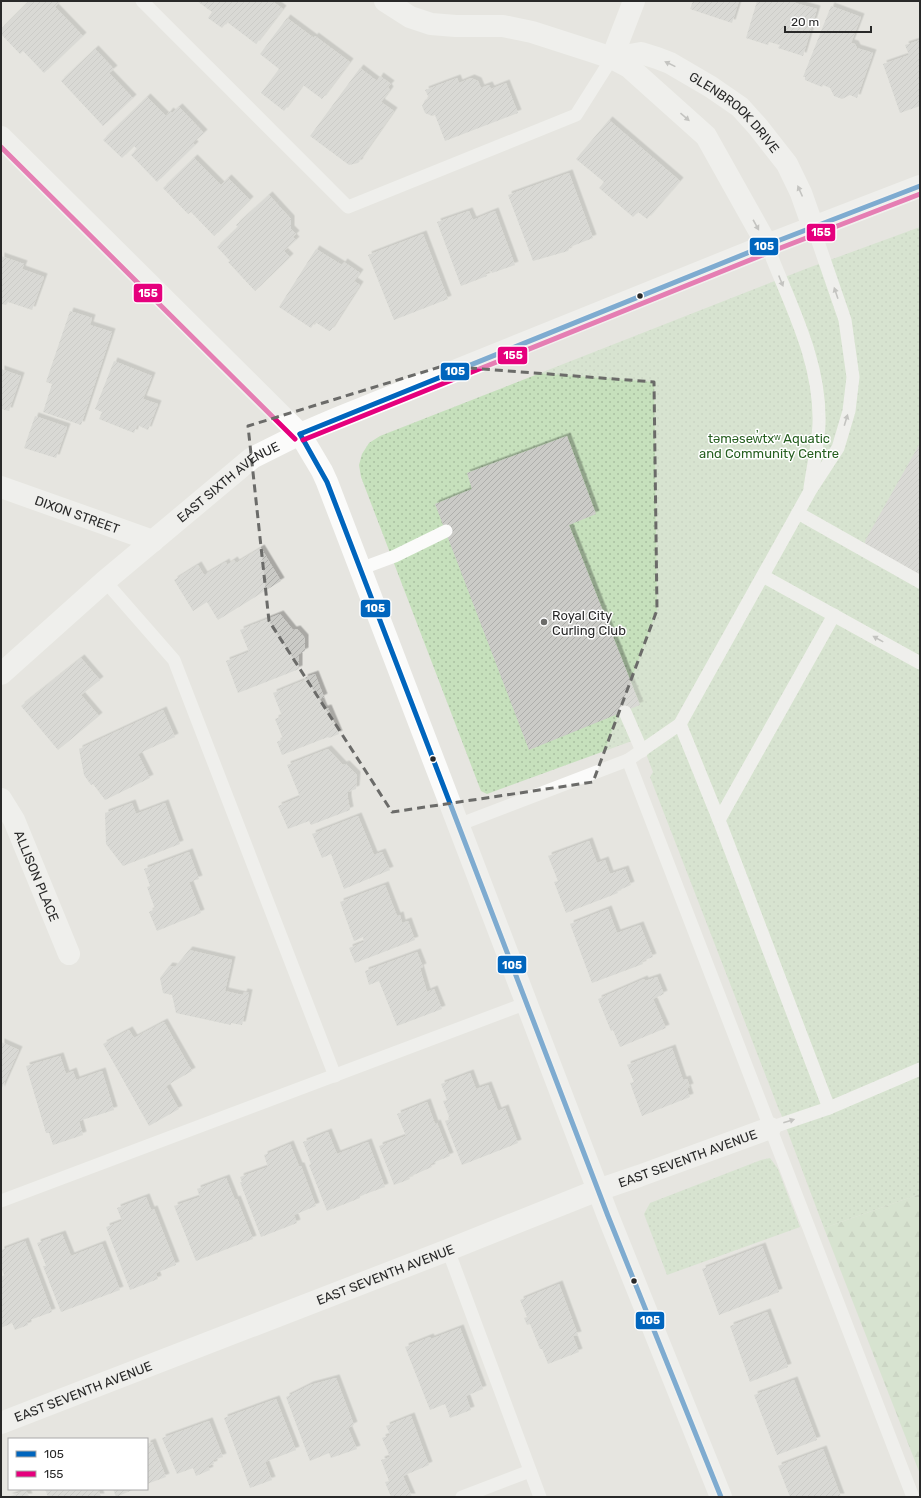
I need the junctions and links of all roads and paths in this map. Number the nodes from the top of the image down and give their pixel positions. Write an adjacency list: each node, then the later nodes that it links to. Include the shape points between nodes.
1 (142, 1): 4 (lane, via 348,206 576,115)
2 (385, 1): 4 (street, GLENBROOK DRIVE, via 410,17 431,24 503,26 532,32)
3 (634, 1): 4 (street)
4 (612, 58): 7 (street, GLENBROOK DRIVE, one-way to 4, via 787,164 740,107 711,87 657,58 641,53); 8 (street, GLENBROOK DRIVE, one-way to 8, via 629,67 706,136)
5 (1, 137): 9 (street)
6 (920, 186): 7 (street, EAST SIXTH AVENUE)
7 (813, 227): 8 (street, EAST SIXTH AVENUE); 11 (lane, one-way to 7, via 838,448 849,411 853,377 845,320)
8 (767, 245): 9 (street, EAST SIXTH AVENUE); 11 (lane, one-way to 11, via 802,330 814,370 819,425)
9 (300, 434): 14 (street, EAST SIXTH AVENUE, via 252,458); 15 (street, via 322,471)
10 (1, 487): 14 (street, DIXON STREET)
11 (810, 491): 12 (lane)
12 (798, 513): 16 (lane); 18 (lane)
13 (446, 531): 15 (lane)
14 (153, 541): 17 (street, EAST SIXTH AVENUE)
15 (360, 570): 28 (street)
16 (763, 576): 19 (lane); 23 (lane)
17 (106, 581): 21 (street, EAST SIXTH AVENUE); 32 (lane, via 174,660)
18 (920, 582)
19 (834, 615): 20 (lane, one-way to 19); 27 (lane)
20 (920, 663)
21 (1, 674)
22 (625, 712): 24 (lane)
23 (680, 724): 24 (lane); 27 (lane)
24 (642, 751): 25 (lane)
25 (628, 760): 28 (lane); 34 (lane)
26 (1, 799): 29 (street, ALLISON PLACE, via 14,820)
27 (719, 820): 33 (lane)
28 (458, 824): 30 (street)
29 (69, 954)
30 (527, 1003): 32 (lane); 35 (street)
31 (920, 1069): 33 (lane)
32 (335, 1076): 36 (lane)
33 (829, 1108): 34 (lane, one-way to 33)
34 (770, 1128): 35 (street, EAST SEVENTH AVENUE); 43 (lane)
35 (598, 1190): 37 (street, EAST SEVENTH AVENUE); 42 (street)
36 (1, 1201)
37 (448, 1250): 38 (street, EAST SEVENTH AVENUE); 39 (lane)
38 (1, 1423)
39 (530, 1471): 40 (lane); 41 (lane)
40 (462, 1497)
41 (540, 1497)
42 (721, 1497)
43 (913, 1497)

